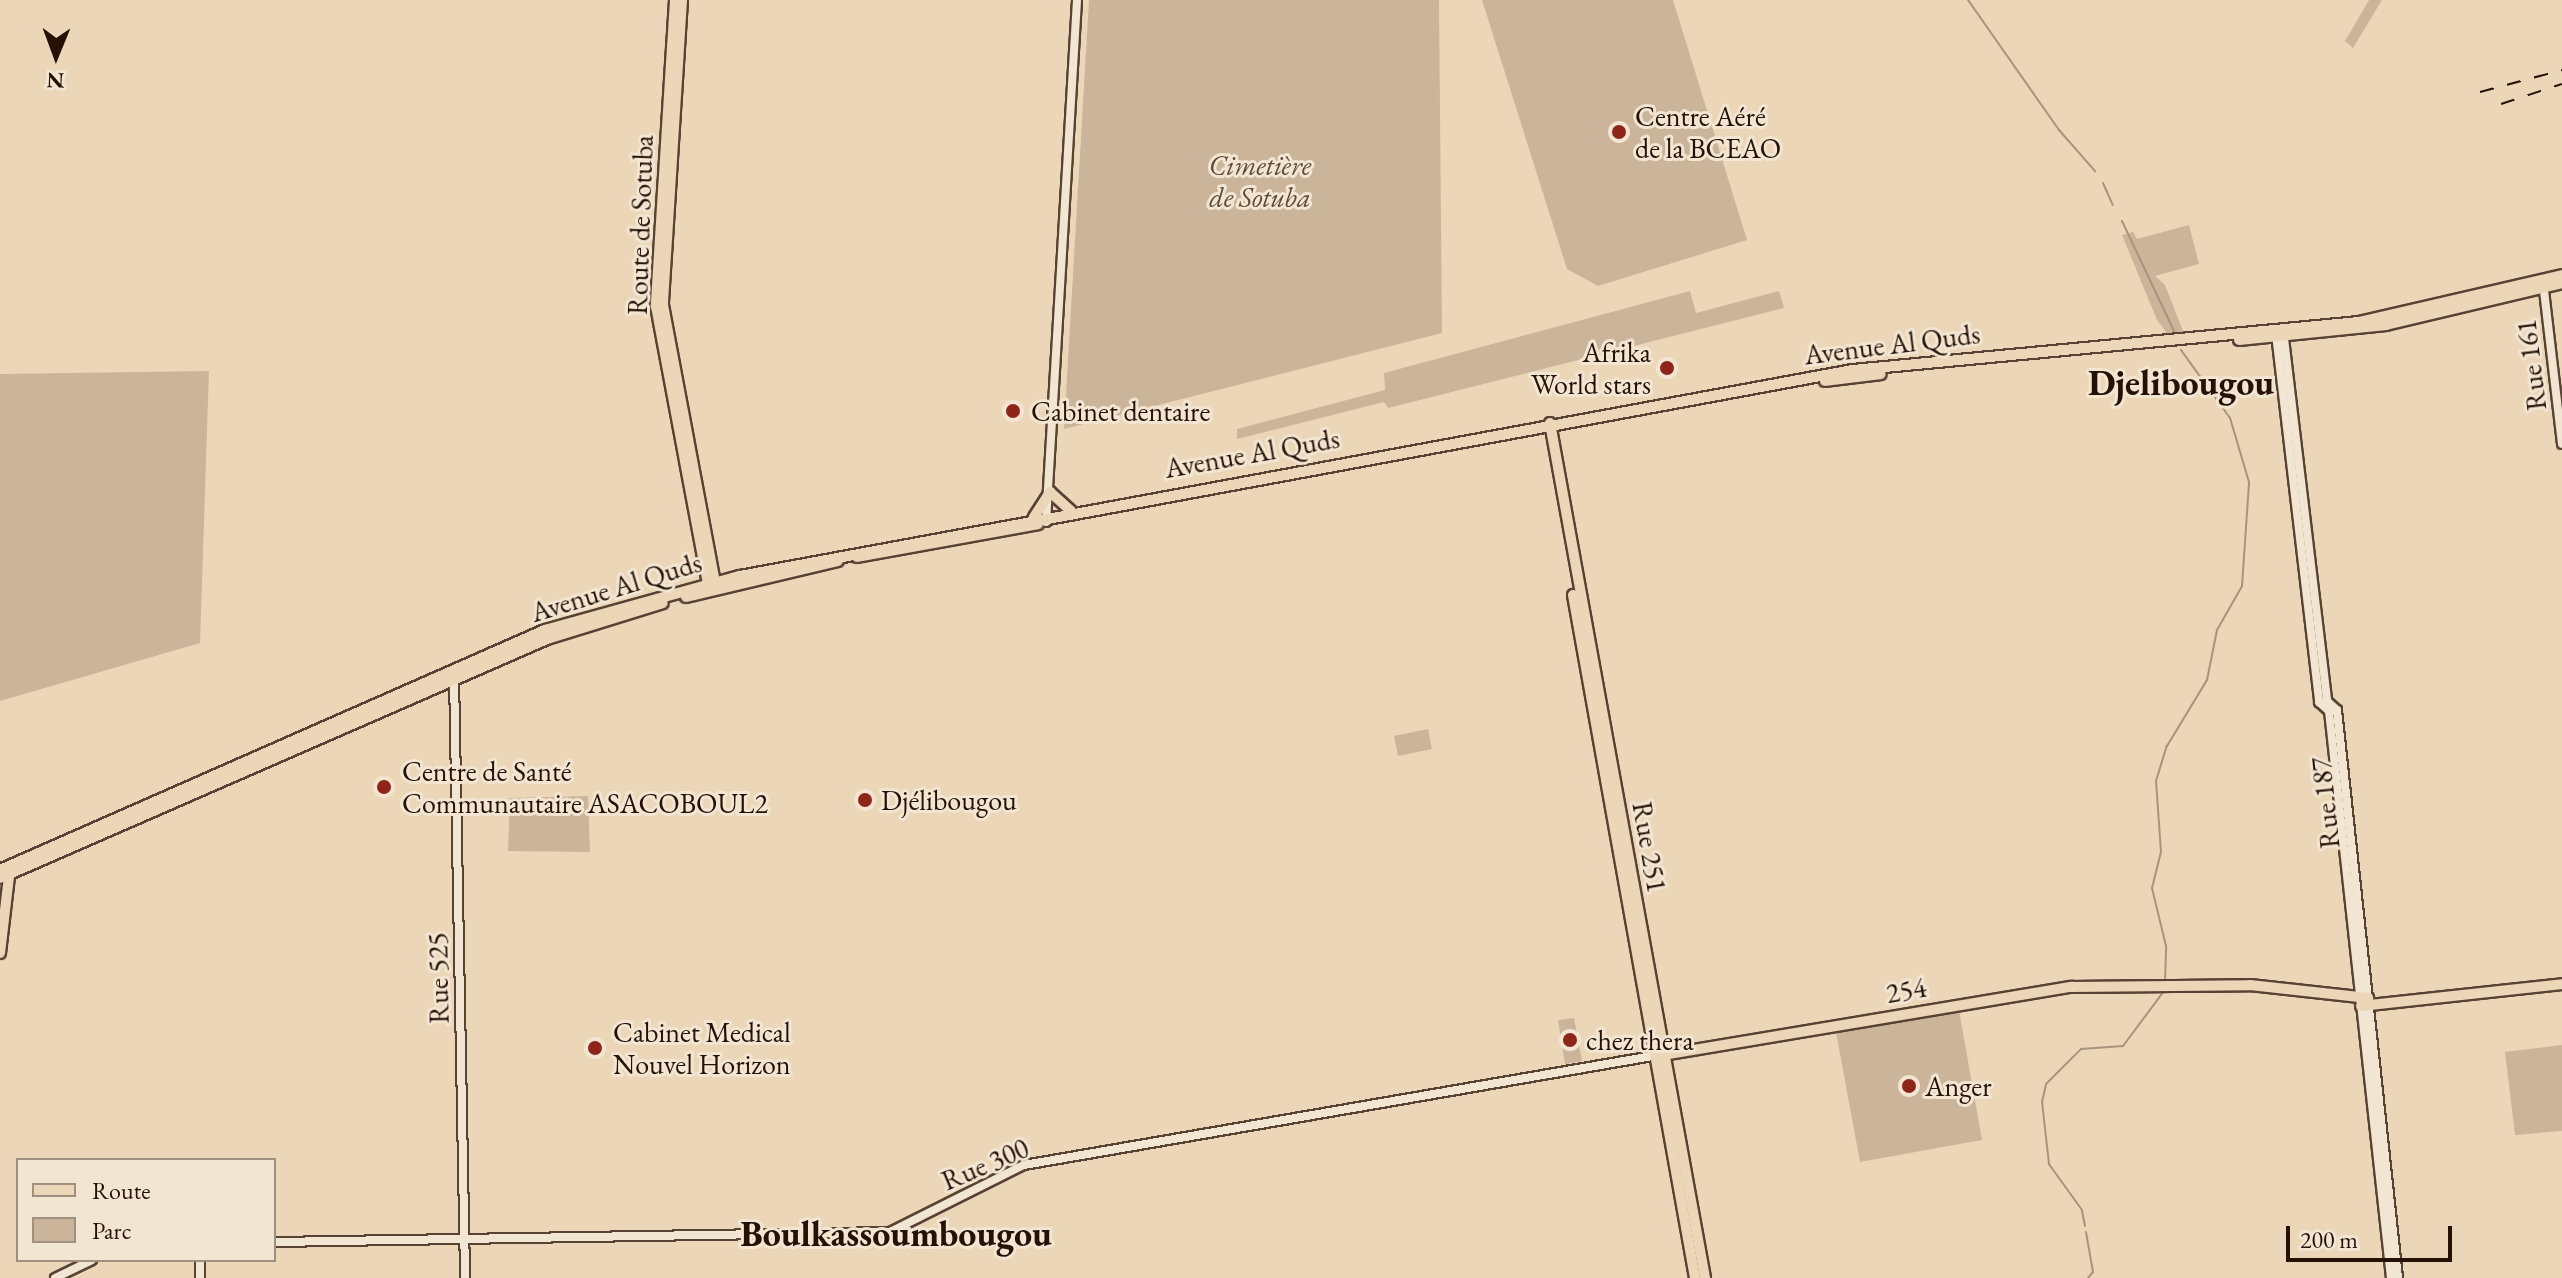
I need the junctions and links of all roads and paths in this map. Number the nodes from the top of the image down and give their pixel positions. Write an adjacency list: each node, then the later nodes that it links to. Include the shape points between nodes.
1 (675, 0): 14 (main road, Route de Sotuba, via 656,306)
2 (682, 0): 14 (main road, Route de Sotuba, via 663,305)
3 (1077, 0): 10 (street)
4 (2562, 275): 6 (main road, Avenue Al Quds)
5 (2562, 283): 6 (main road, Avenue Al Quds)
6 (2544, 284): 7 (main road, Avenue Al Quds, via 2415,313); 9 (street, Rue 161)
7 (2279, 333): 8 (main road, Avenue Al Quds, via 1853,370); 20 (street, Rue 187, via 2319,702 2329,711)
8 (1548, 426): 11 (main road, Avenue Al Quds); 13 (main road, Avenue Al Quds); 21 (main road, Rue 251)
9 (2562, 444)
10 (1050, 492): 11 (main road); 12 (main road); 13 (street)
11 (1071, 511): 13 (main road, Avenue Al Quds)
12 (1033, 518): 13 (main road, Avenue Al Quds); 14 (main road, Avenue Al Quds)
13 (1046, 519): 14 (main road, Avenue Al Quds)
14 (712, 587): 15 (main road, Avenue Al Quds, via 586,625)
15 (453, 674): 16 (main road, Avenue Al Quds); 22 (street, Rue 525)
16 (5, 871): 17 (main road); 18 (main road)
17 (0, 903)
18 (0, 953)
19 (2562, 987): 20 (main road, 254)
20 (2365, 1005): 21 (main road, 254, via 2250,985 2071,987); 29 (street, Rue 187); 30 (street, Rue 187)
21 (1659, 1055): 22 (street, Rue 300, via 1024,1165 890,1232); 27 (main road, Rue 251); 28 (main road, Rue 251)
22 (464, 1239): 23 (street, Rue 300); 26 (street, Rue 525)
23 (276, 1242)
24 (88, 1262): 25 (street)
25 (55, 1278)
26 (465, 1278)
27 (1695, 1278)
28 (1705, 1278)
29 (2391, 1278)
30 (2398, 1278)

